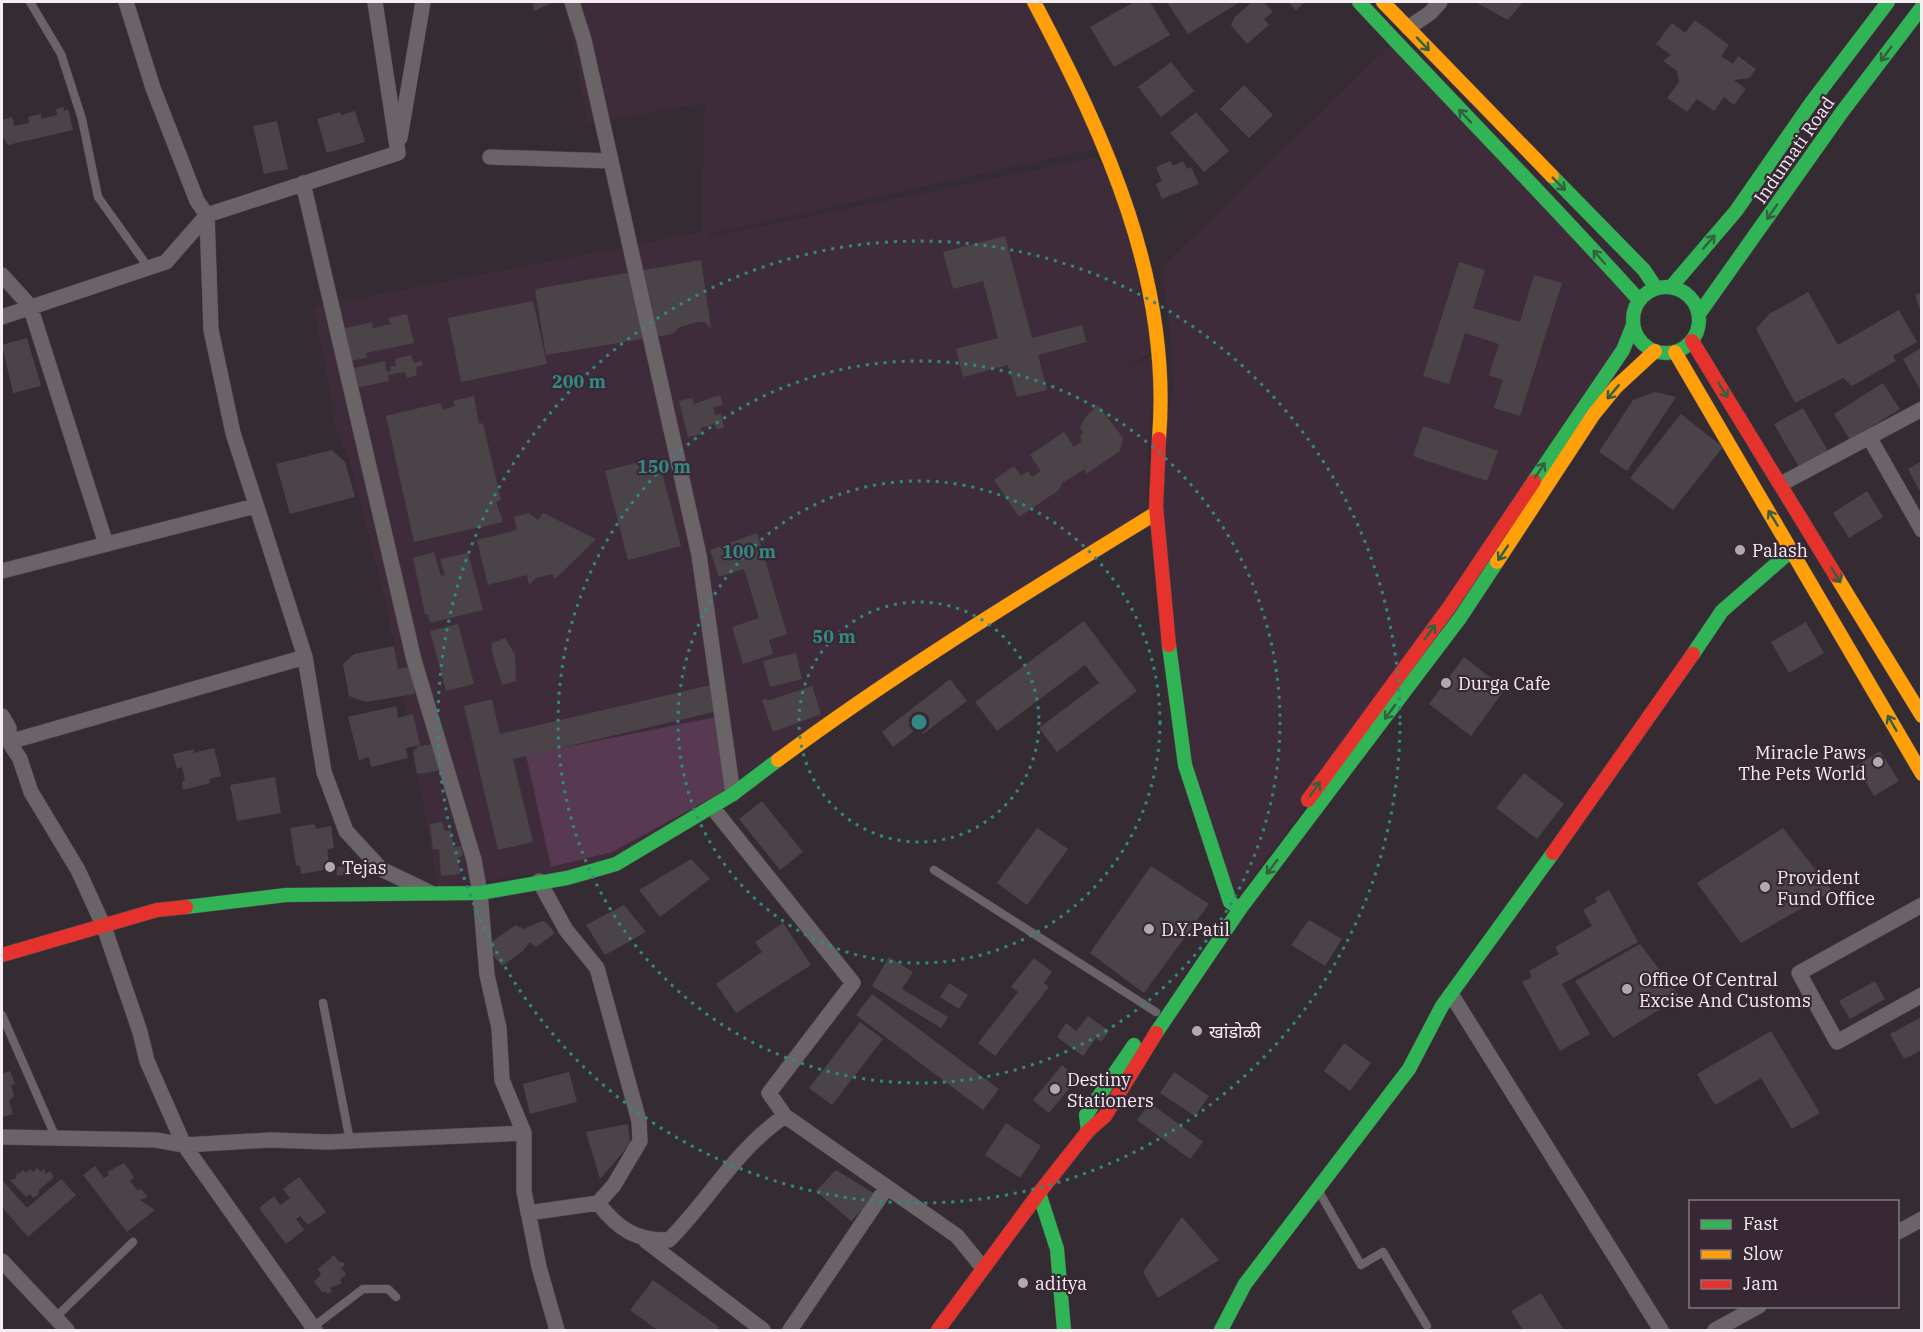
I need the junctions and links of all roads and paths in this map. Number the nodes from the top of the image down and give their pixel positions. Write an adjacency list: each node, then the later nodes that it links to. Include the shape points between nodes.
1 (30, 2): 18 (lane, via 61,54 82,119 98,197)
2 (126, 2): 17 (street, via 153,88 197,201)
3 (375, 2): 13 (street)
4 (423, 2): 13 (street)
5 (572, 2): 15 (street)
6 (1034, 2): 34 (main road, via 1072,72 1107,150 1140,248 1163,379)
7 (1359, 2): 22 (main road, one-way to 7)
8 (1383, 2): 12 (main road)
9 (1440, 2): 12 (street)
10 (1888, 2): 20 (main road, Indumati Road, one-way to 10, via 1736,212 1810,103)
11 (1922, 7): 24 (main road, Indumati Road, one-way to 24, via 1842,112)
12 (1408, 28): 21 (main road, one-way to 21, via 1644,270)
13 (398, 153): 16 (street)
14 (490, 157): 15 (street)
15 (611, 161): 44 (street, via 699,555)
16 (303, 183): 17 (street); 49 (street, via 414,660 474,860)
17 (207, 215): 18 (street, via 166,262); 33 (street, via 211,330 233,433)
18 (148, 267): 23 (street)
19 (2, 275): 23 (street)
20 (1671, 287): 21 (main road); 24 (main road, via 1689,297)
21 (1656, 288): 22 (main road)
22 (1639, 300): 26 (main road)
23 (30, 306): 25 (street); 36 (street)
24 (1699, 314): 27 (main road, via 1699,326)
25 (2, 317)
26 (1633, 325): 28 (main road, via 1644,346); 51 (main road, one-way to 26, via 1450,606 1623,350)
27 (1692, 341): 29 (main road); 32 (main road, one-way to 32)
28 (1654, 351): 29 (main road); 51 (main road, one-way to 51, via 1594,414 1460,618)
29 (1675, 352): 37 (main road, one-way to 29)
30 (1922, 410): 31 (street)
31 (1869, 437): 32 (street); 35 (street)
32 (1781, 484): 40 (main road, one-way to 40)
33 (255, 506): 36 (street); 39 (street)
34 (1156, 513): 44 (main road, via 856,702); 51 (main road, via 1171,681 1181,746 1198,809)
35 (1922, 530)
36 (106, 544): 38 (street)
37 (1792, 550): 43 (main road, one-way to 37); 54 (main road, via 1722,611 1650,719)
38 (2, 571)
39 (305, 657): 42 (street); 48 (street, via 324,772 346,831 381,869)
40 (1922, 716)
41 (2, 717): 42 (street, via 9,728)
42 (9, 742): 52 (street, via 20,759 31,792 78,870)
43 (1922, 774)
44 (734, 794): 45 (main road)
45 (712, 807): 47 (main road, via 616,864 567,878); 59 (street, via 853,983 769,1093)
46 (934, 870): 57 (lane)
47 (539, 881): 49 (main road); 69 (street, via 566,930 597,968 639,1121 640,1141 614,1185)
48 (429, 892): 49 (main road); 52 (main road, via 286,895 221,901 157,910)
49 (480, 893): 61 (street, via 487,975 499,1028 502,1080)
50 (1922, 905): 55 (street, via 1799,973 1838,1042)
51 (1235, 906): 57 (main road); 60 (main road, via 1105,1116)
52 (104, 927): 53 (main road); 65 (street, via 147,1061)
53 (2, 955)
54 (1451, 994): 67 (main road, via 1409,1069); 89 (street)
55 (1922, 995)
56 (323, 1003): 64 (lane)
57 (1155, 1012): 60 (main road, via 1086,1114)
58 (2, 1015): 63 (lane)
59 (784, 1116): 66 (street); 73 (street, via 762,1131 669,1240)
60 (1088, 1131): 68 (main road)
61 (524, 1133): 64 (street); 70 (street)
62 (2, 1137): 63 (street)
63 (56, 1138): 65 (street, via 156,1140)
64 (350, 1141): 65 (street)
65 (184, 1145): 81 (street)
66 (887, 1187): 76 (street, via 957,1236); 85 (street)
67 (1317, 1189): 80 (lane, via 1360,1265 1383,1252); 88 (main road, via 1245,1284)
68 (1039, 1193): 76 (main road); 87 (main road, via 1057,1250)
69 (598, 1203): 70 (street); 73 (street, via 611,1220)
70 (528, 1213): 83 (street)
71 (1922, 1219): 72 (street)
72 (1899, 1231)
73 (646, 1241): 84 (street)
74 (133, 1242): 79 (lane)
75 (2, 1261): 79 (street)
76 (983, 1268): 86 (main road)
77 (396, 1297): 81 (lane, via 388,1289 363,1289)
78 (1755, 1308): 90 (street)
79 (55, 1318): 82 (street)
80 (1427, 1326)
81 (314, 1329)
82 (67, 1330)
83 (558, 1330)
84 (764, 1330)
85 (790, 1330)
86 (938, 1330)
87 (1064, 1330)
88 (1221, 1330)
89 (1661, 1330)
90 (1715, 1330)

